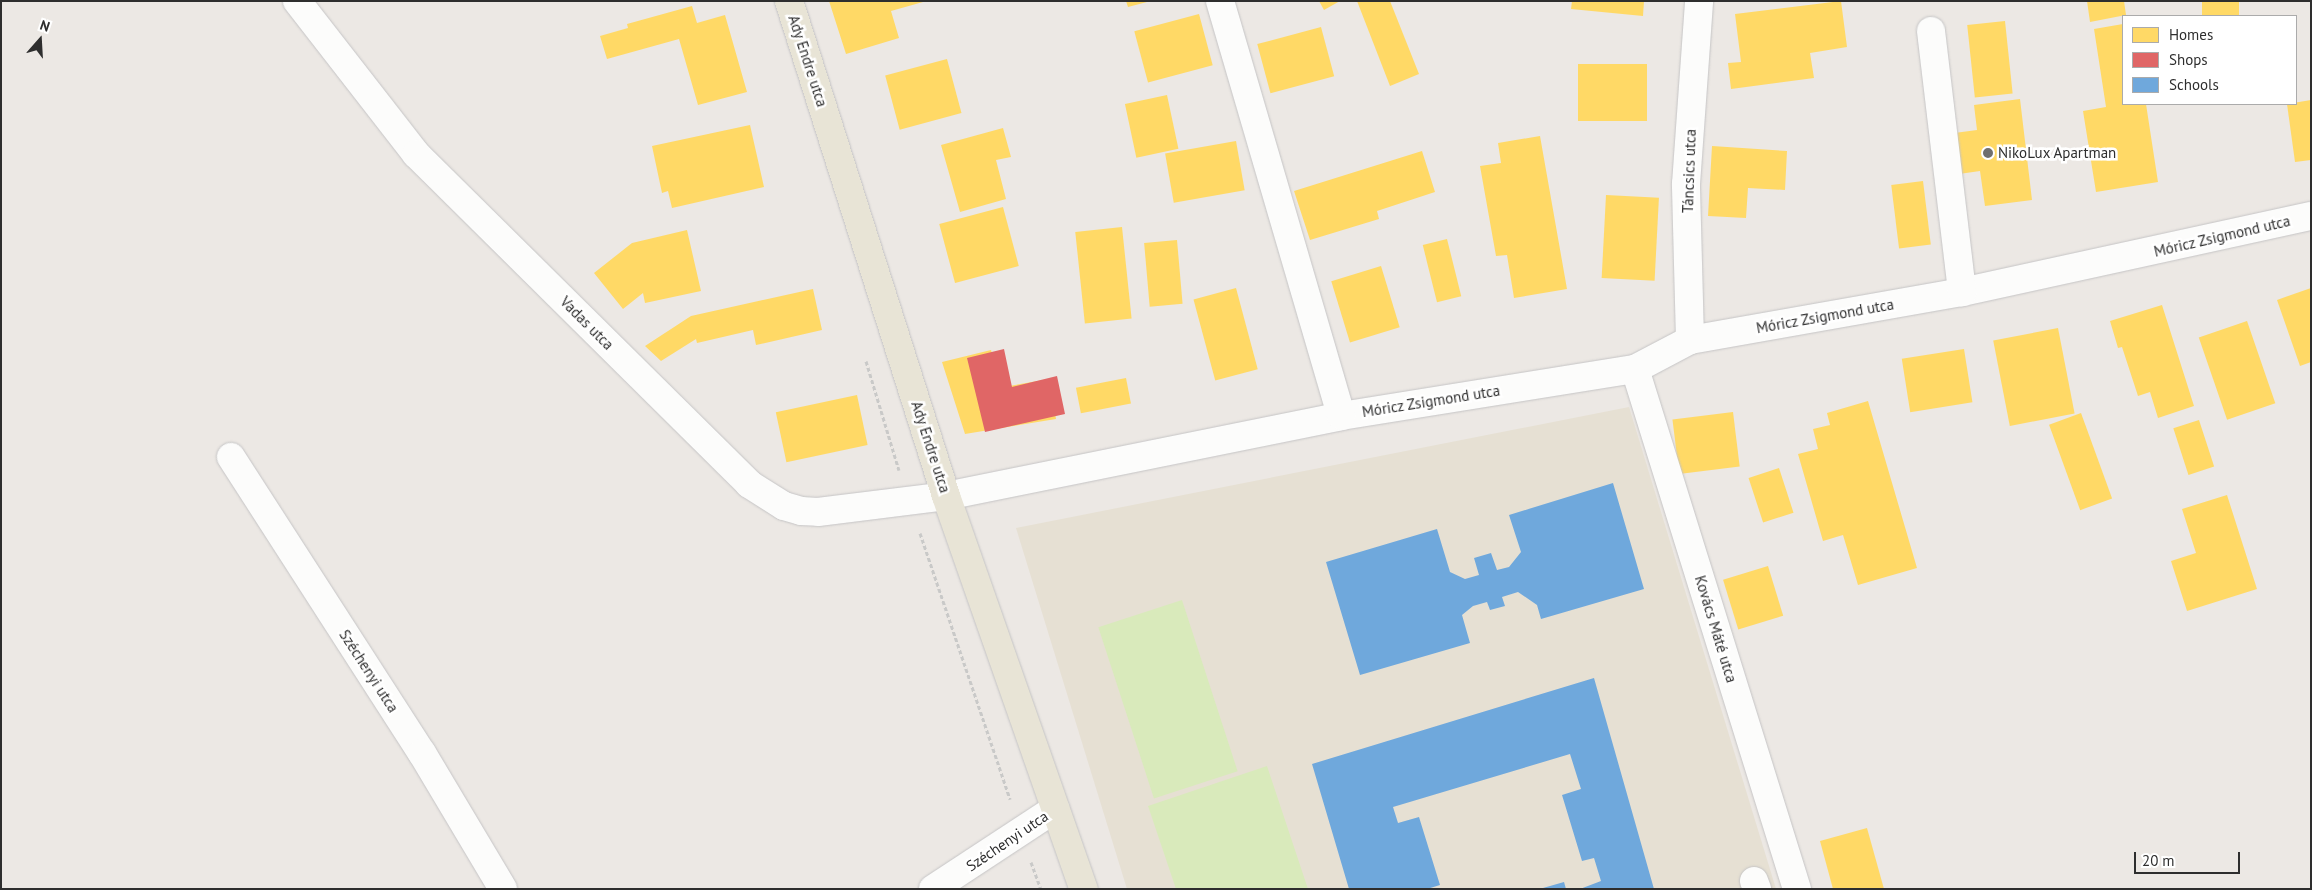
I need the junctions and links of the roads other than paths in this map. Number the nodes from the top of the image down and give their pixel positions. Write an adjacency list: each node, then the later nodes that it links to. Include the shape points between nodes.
1 (297, 1): 12 (street, Vadas utca, via 416,154 749,484 784,506 801,511 818,512)
2 (789, 1): 12 (main road, Ady Endre utca)
3 (1220, 1): 10 (street, Móricz Zsigmond utca)
4 (1699, 1): 8 (street, Táncsics utca, via 1686,184)
5 (1931, 31): 7 (street)
6 (2311, 216): 7 (street, Móricz Zsigmond utca)
7 (1962, 292): 8 (street, Móricz Zsigmond utca)
8 (1690, 340): 9 (street, Móricz Zsigmond utca)
9 (1635, 369): 10 (street, Móricz Zsigmond utca); 17 (street, Kovács Máté utca)
10 (1341, 416): 12 (street, Móricz Zsigmond utca)
11 (231, 456): 14 (street, Széchenyi utca, via 422,754)
12 (946, 496): 13 (main road, Ady Endre utca)
13 (1055, 809): 15 (street, Széchenyi utca); 16 (main road, Ady Endre utca)
14 (502, 889)
15 (933, 889)
16 (1084, 889)
17 (1797, 889)

